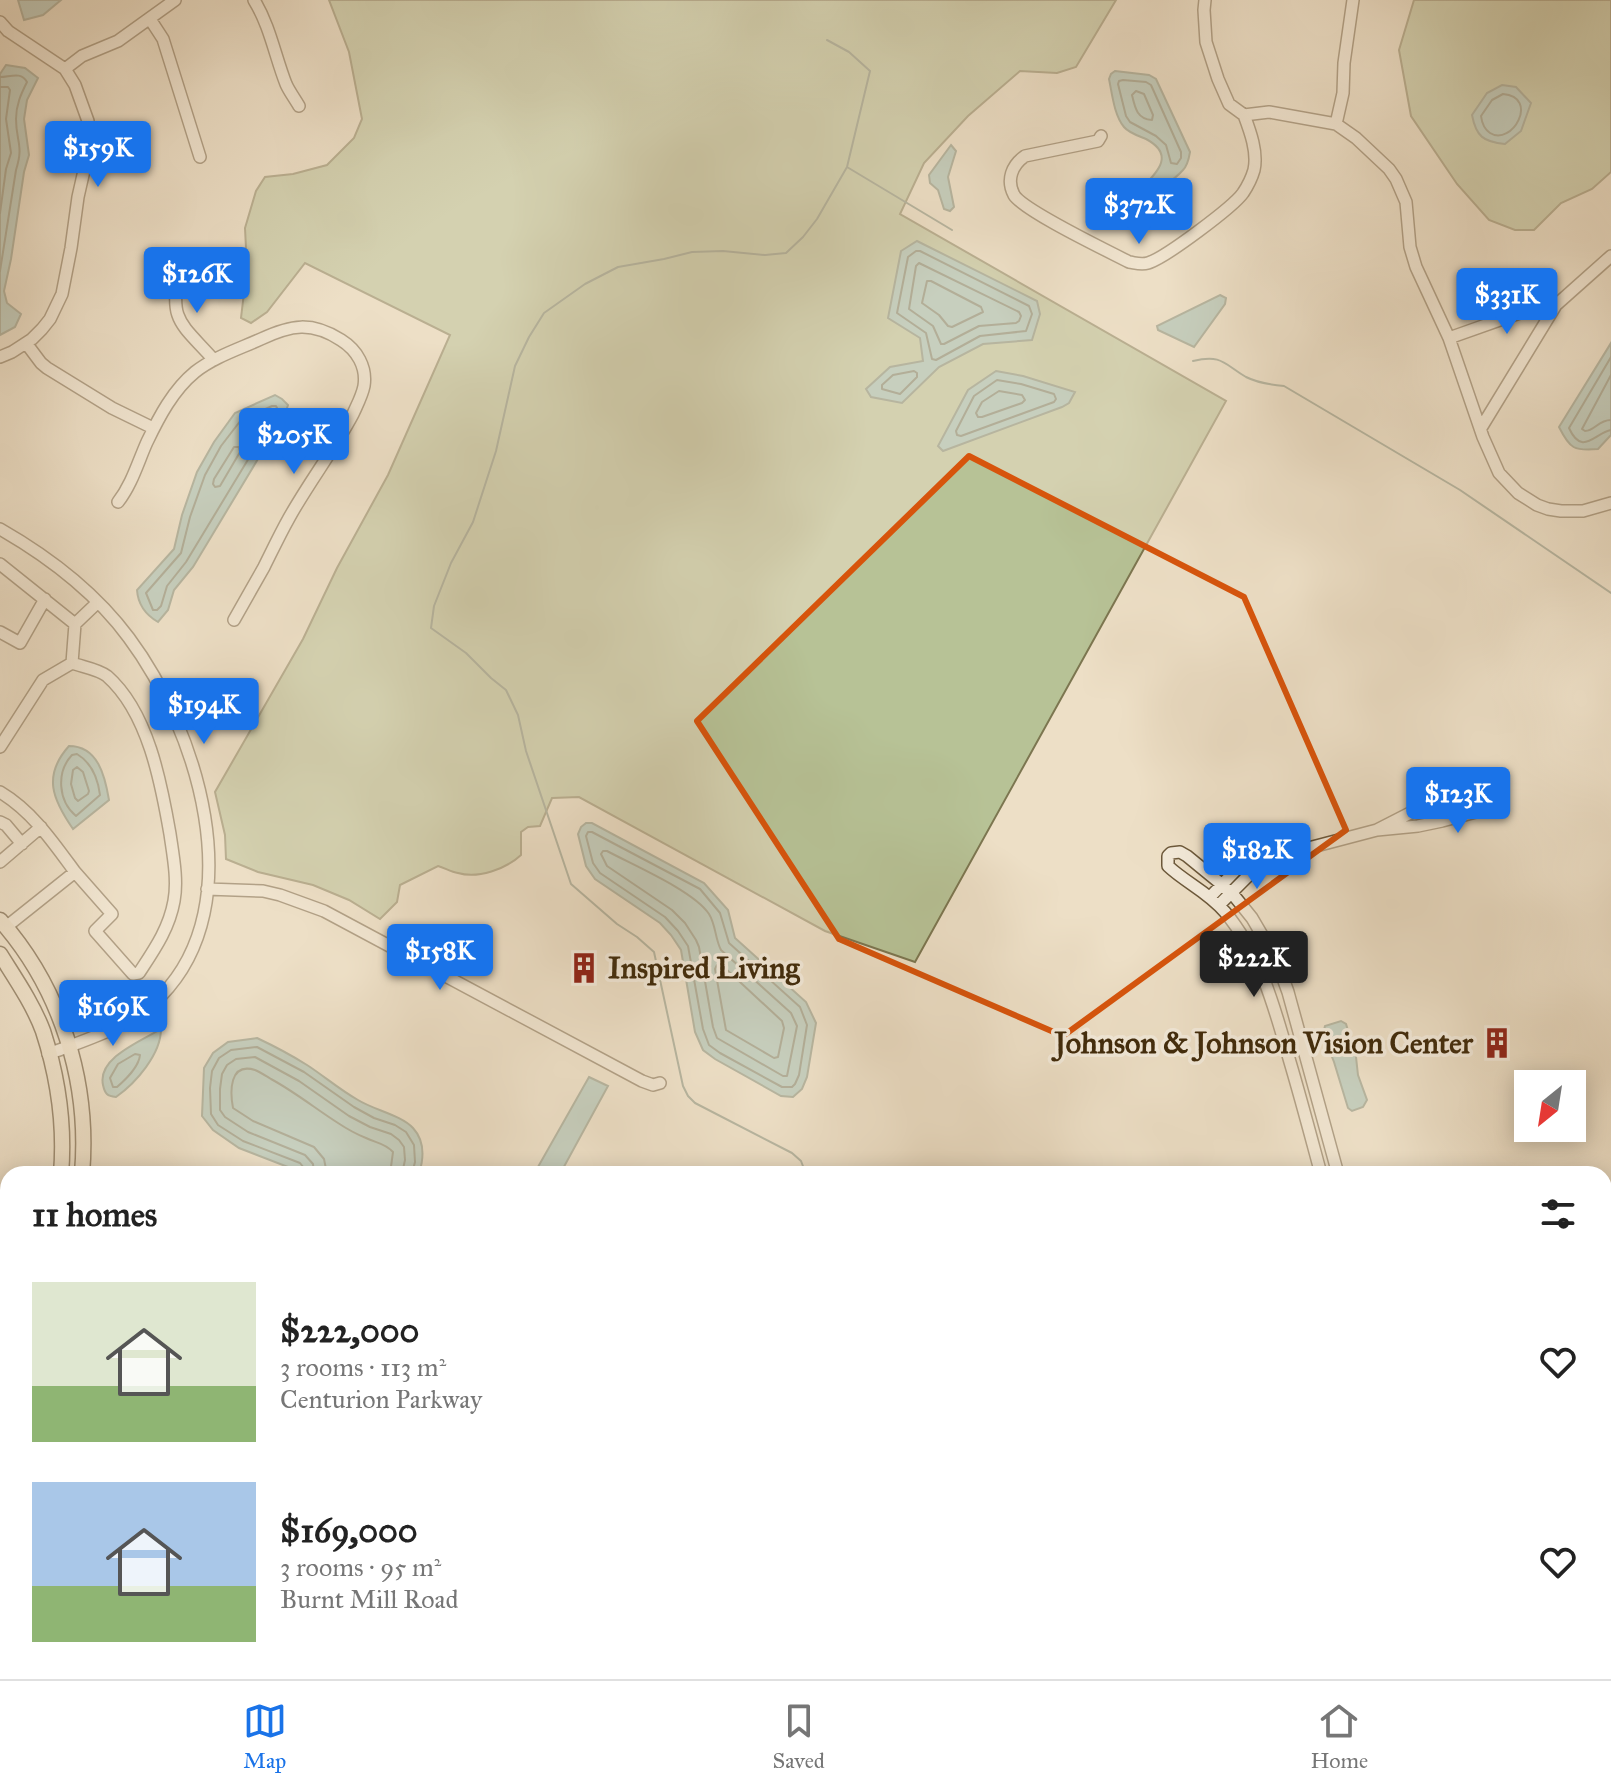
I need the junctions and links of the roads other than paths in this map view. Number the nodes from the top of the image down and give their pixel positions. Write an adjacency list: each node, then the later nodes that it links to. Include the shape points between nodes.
1 (175, 0): 5 (street)
2 (254, 0): 8 (street)
3 (1205, 0): 9 (street, via 1206,42 1218,79 1229,104)
4 (1353, 0): 10 (street)
5 (150, 19): 7 (street); 12 (street, via 167,49)
6 (0, 22): 7 (street)
7 (65, 69): 17 (street, via 88,121 88,153 62,294 50,319)
8 (299, 106)
9 (1244, 115): 10 (street, via 1269,112); 11 (street, via 1255,168 1244,192 1183,242 1144,265 1033,211 1015,197 1010,183 1011,172 1025,156 1098,141)
10 (1336, 124): 16 (street, via 1396,179 1406,202 1416,267)
11 (1101, 136)
12 (200, 157)
13 (1611, 256): 15 (street)
14 (179, 268): 19 (street, via 177,315)
15 (1556, 305): 16 (street); 21 (street)
16 (1449, 338): 21 (street)
17 (26, 343): 18 (street); 20 (street, via 47,368)
18 (0, 357)
19 (214, 360): 20 (street, via 185,382); 28 (street, via 291,327 310,327 351,347 365,379 343,431)
20 (153, 428): 22 (street)
21 (1481, 428): 23 (street, via 1499,473 1528,500 1561,511)
22 (118, 502)
23 (1611, 503)
24 (0, 529): 27 (street, via 53,562)
25 (0, 564): 26 (street)
26 (45, 599): 29 (street); 30 (street, via 20,643)
27 (97, 603): 29 (street); 42 (street, via 149,667 177,723 205,820)
28 (234, 620)
29 (75, 624): 31 (street)
30 (0, 632)
31 (72, 663): 32 (street, via 43,680); 40 (street, via 104,673 125,696 162,783 175,899 164,935 139,973 133,974 95,931 112,914)
32 (0, 747)
33 (0, 792): 35 (street)
34 (0, 822): 37 (street)
35 (41, 827): 37 (street); 40 (street)
36 (1377, 830): 36 (street, via 1476,812 1492,804 1491,793 1480,784 1465,785); 38 (street)
37 (22, 844): 39 (street)
38 (1278, 856): 41 (street, via 1245,864); 43 (street)
39 (0, 862)
40 (75, 872): 45 (street)
41 (1222, 883): 43 (street); 44 (street); 44 (street, via 1180,852 1168,856 1171,869)
42 (207, 889): 47 (street, via 198,936 161,996 131,1021); 49 (street, via 263,891 324,911 642,1081)
43 (1231, 892): 44 (street); 53 (street, via 1261,932 1284,977)
44 (1215, 901): 52 (street, via 1253,955 1272,998)
45 (3, 923): 47 (main road, via 45,983)
46 (0, 954): 48 (main road, via 37,1019)
47 (70, 1045): 48 (street); 51 (main road, via 83,1113)
48 (48, 1054): 50 (main road, via 59,1100)
49 (660, 1083)
50 (61, 1166)
51 (83, 1166)
52 (1319, 1166)
53 (1336, 1166)

